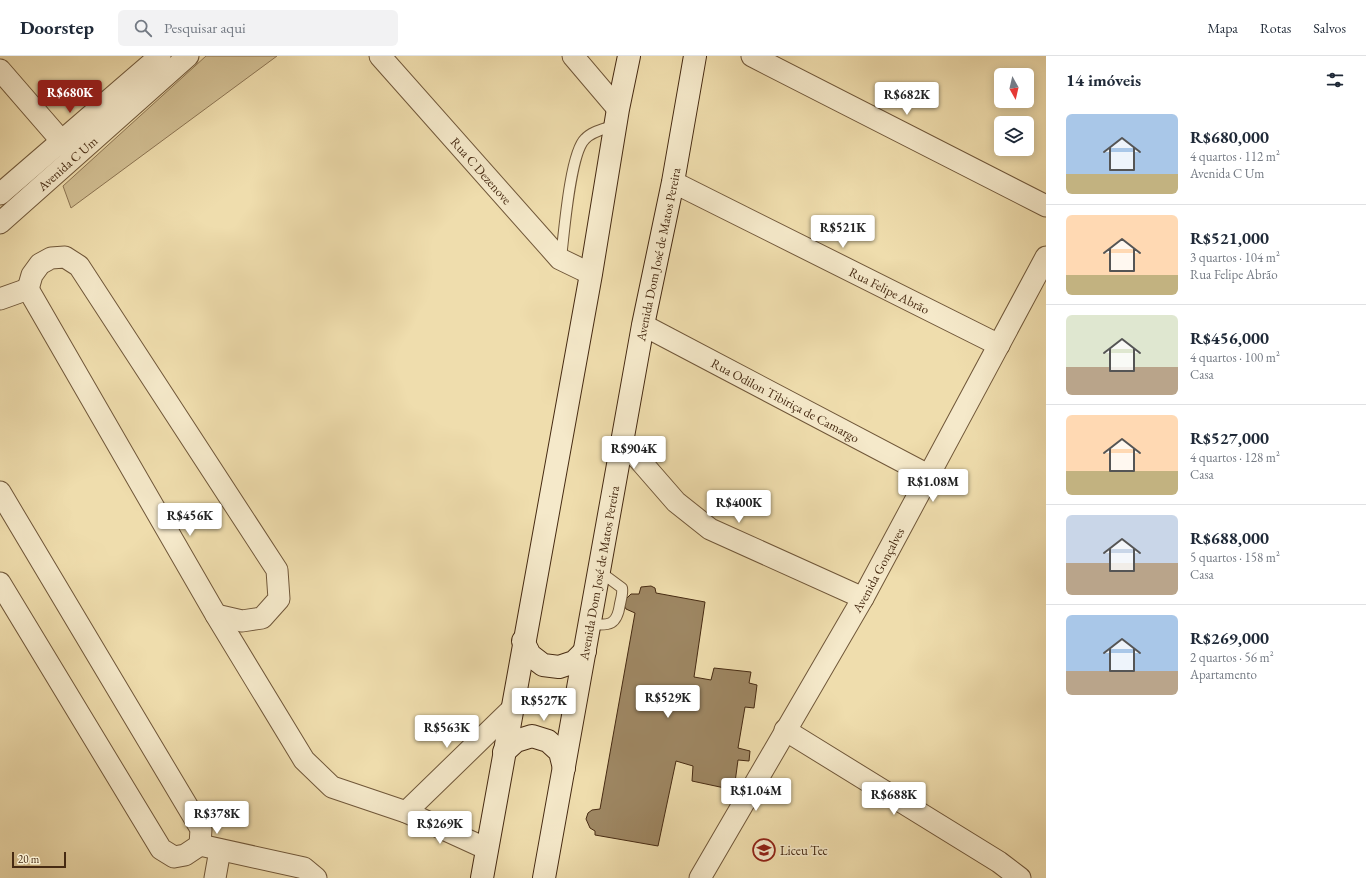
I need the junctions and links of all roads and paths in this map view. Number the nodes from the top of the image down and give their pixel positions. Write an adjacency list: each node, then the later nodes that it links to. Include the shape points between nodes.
1 (160, 56): 10 (street, Avenida C Um)
2 (188, 56): 10 (street, Avenida C Um)
3 (380, 56): 16 (street, Rua C Dezenove)
4 (573, 56): 9 (street)
5 (629, 56): 9 (main road)
6 (752, 56): 13 (street)
7 (693, 57): 11 (main road, Avenida Dom José de Matos Pereira)
8 (0, 70): 10 (street)
9 (616, 117): 16 (lane, via 583,140 575,156); 17 (main road)
10 (68, 149): 12 (street, Avenida C Um); 14 (street, Avenida C Um)
11 (673, 182): 20 (main road, Avenida Dom José de Matos Pereira); 21 (street, Rua Felipe Abrão)
12 (0, 194)
13 (1046, 206)
14 (0, 223)
15 (1046, 257): 21 (street, Avenida Gonçalves)
16 (560, 259): 17 (street, Rua C Dezenove)
17 (591, 274): 28 (main road)
18 (28, 289): 19 (street); 27 (street); 27 (street, via 32,275 40,264 51,258 65,257 79,266 277,570 279,599 262,618 242,621)
19 (0, 299)
20 (643, 325): 22 (main road, Avenida Dom José de Matos Pereira); 23 (street, Rua Odilon Tibiriça de Camargo)
21 (999, 344): 23 (street, Avenida Gonçalves)
22 (622, 440): 26 (street, via 676,502 710,529); 29 (main road, Avenida Dom José de Matos Pereira)
23 (928, 475): 26 (street, Avenida Gonçalves)
24 (0, 492): 35 (street, via 201,829)
25 (0, 583): 35 (street, via 161,849 174,857 185,855)
26 (863, 598): 31 (street, Avenida Gonçalves)
27 (216, 615): 34 (street, via 304,760 332,787)
28 (523, 641): 29 (main road, via 530,655 543,665 559,667 574,662); 30 (main road)
29 (585, 651): 33 (main road, Avenida Dom José de Matos Pereira)
30 (511, 710): 32 (main road); 34 (street)
31 (785, 730): 42 (street, Avenida Gonçalves); 43 (street, via 999,862)
32 (504, 752): 33 (main road, via 516,741 532,736 548,741 560,752); 36 (main road)
33 (564, 768): 41 (main road, Avenida Dom José de Matos Pereira)
34 (406, 812): 36 (street)
35 (200, 845): 37 (street)
36 (487, 849): 40 (main road)
37 (220, 850): 38 (street); 39 (street, via 304,868)
38 (215, 878)
39 (316, 878)
40 (482, 878)
41 (544, 878)
42 (700, 878)
43 (1020, 878)

